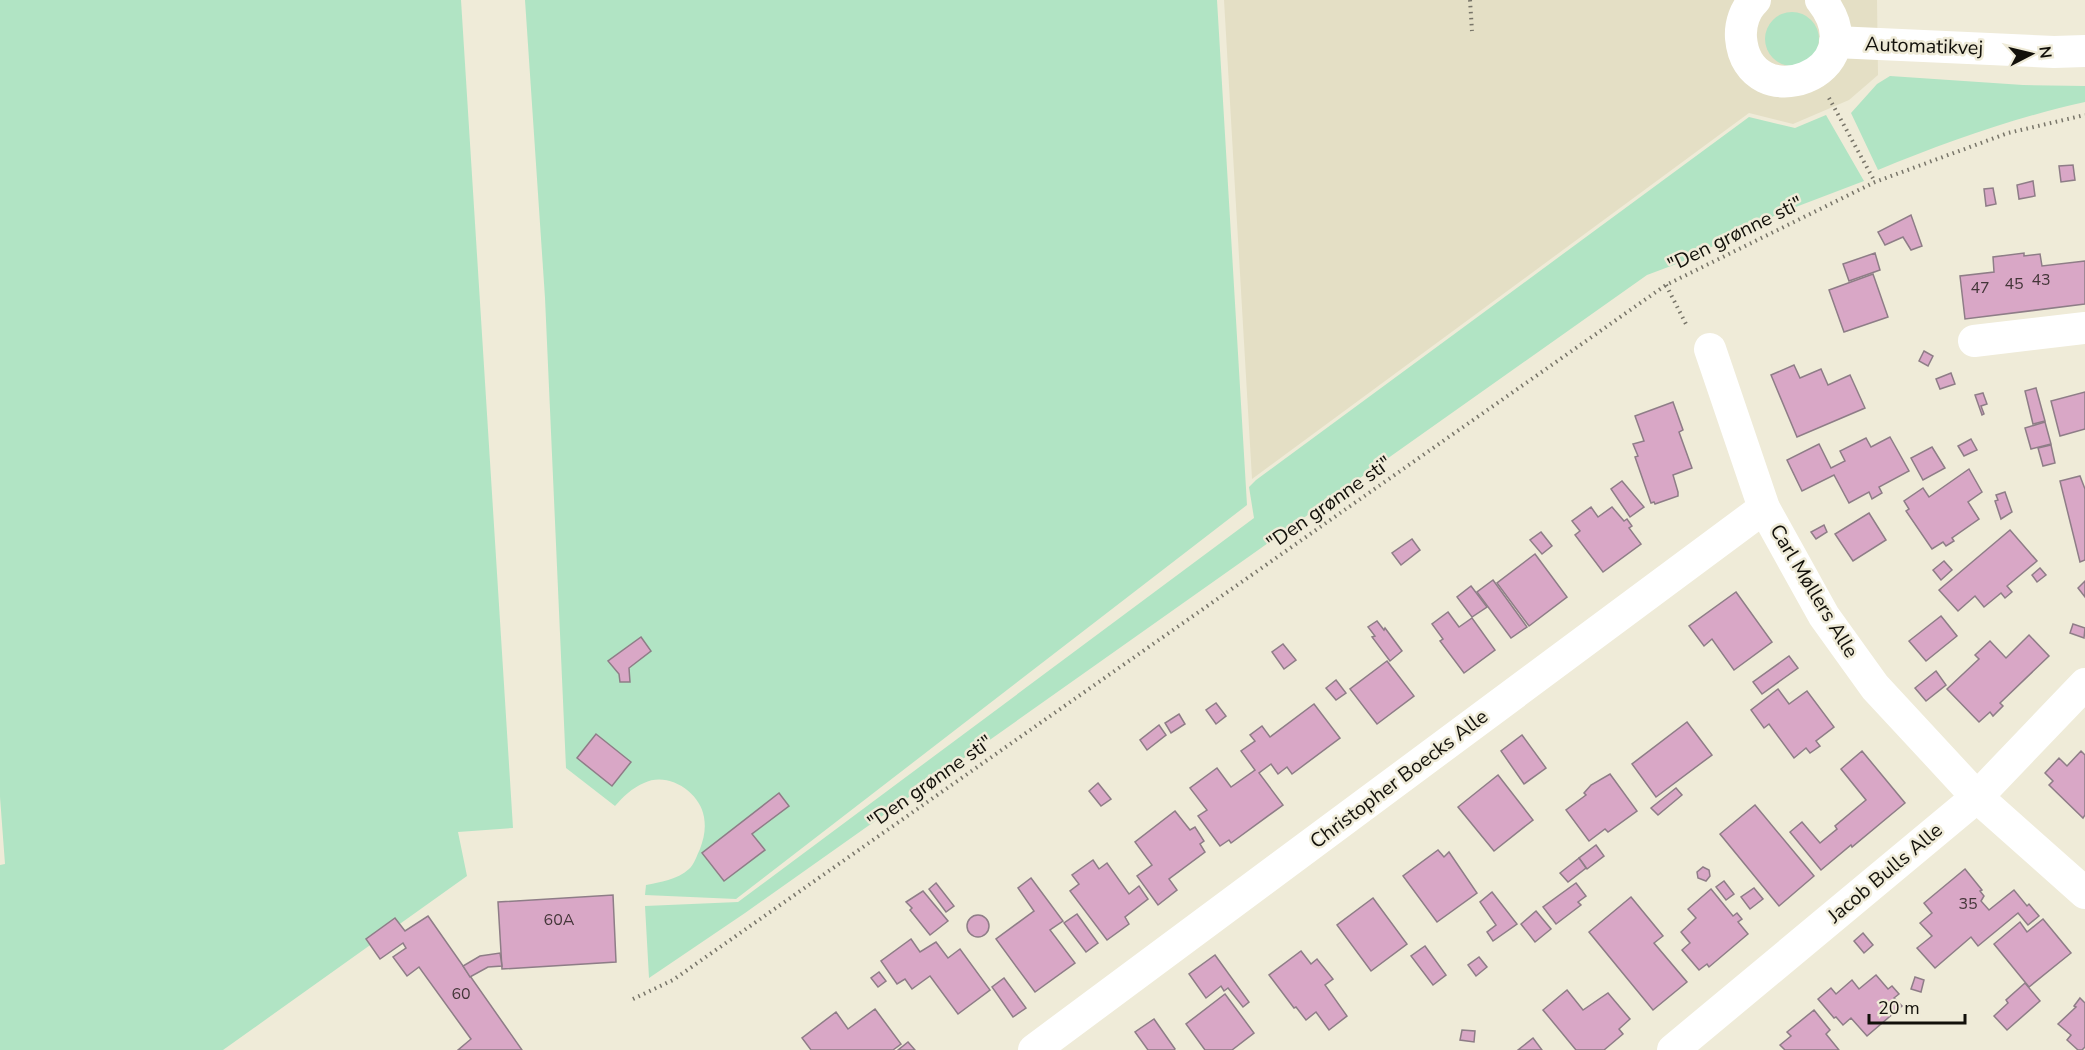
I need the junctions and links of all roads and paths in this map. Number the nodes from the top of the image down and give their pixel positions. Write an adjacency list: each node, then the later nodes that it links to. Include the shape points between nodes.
1 (1470, 0): 4 (path)
2 (1755, 0): 7 (street, via 1740,31 1749,63 1774,80 1803,80)
3 (1821, 0): 5 (street, via 1836,27)
4 (1472, 31)
5 (1835, 42): 6 (street, Automatikvej); 7 (street, via 1832,54)
6 (2085, 51)
7 (1816, 74): 9 (path)
8 (2085, 115): 9 (path, "Den grønne sti", via 2008,133)
9 (1875, 182): 10 (path, "Den grønne sti")
10 (1666, 285): 13 (path, via 1695,341); 18 (path, "Den grønne sti", via 673,980)
11 (2085, 328): 12 (street)
12 (1974, 341)
13 (1710, 349): 14 (street, Carl Møllers Alle)
14 (1764, 508): 16 (street, Carl Møllers Alle, via 1824,616 1875,687); 19 (street, Christopher Boecks Alle)
15 (2085, 684): 16 (street, Jacob Bulls Alle)
16 (1977, 797): 17 (street, Carl Møllers Alle); 20 (street, Jacob Bulls Alle)
17 (2085, 893)
18 (633, 999)
19 (1034, 1050)
20 (1673, 1050)

